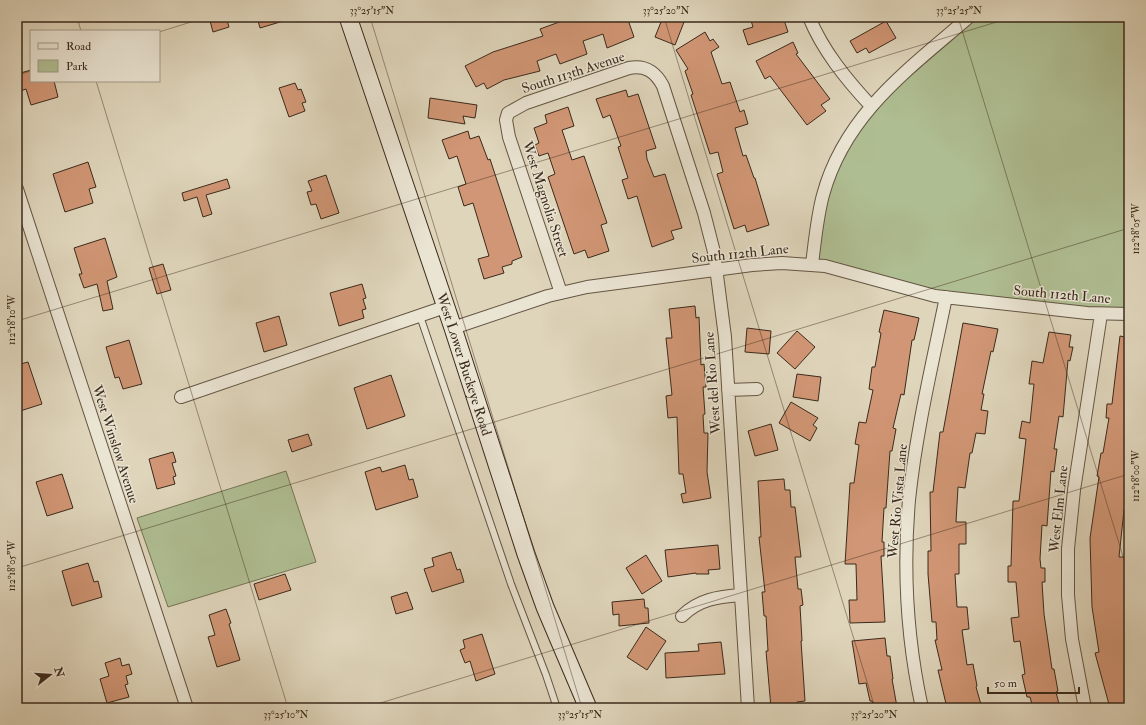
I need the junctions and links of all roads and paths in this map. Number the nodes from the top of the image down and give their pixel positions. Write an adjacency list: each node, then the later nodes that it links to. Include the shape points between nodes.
1 (348, 17): 12 (main road, West Lower Buckeye Road)
2 (809, 17): 5 (street, via 833,61)
3 (969, 17): 5 (street)
4 (650, 70): 6 (street, South 113th Avenue, via 629,68 526,102); 9 (street, West del Rio Lane, via 656,74 663,86 708,225)
5 (871, 106): 8 (street, via 847,139 832,167 823,196)
6 (508, 114): 10 (street, West Magnolia Street, via 506,120 509,137)
7 (17, 189): 22 (street, West Winslow Avenue)
8 (812, 264): 9 (street, South 112th Lane, via 767,263); 11 (street, South 112th Lane)
9 (716, 270): 10 (street, South 112th Lane, via 603,284); 18 (street, West del Rio Lane, via 725,337)
10 (561, 293): 16 (street, South 112th Lane)
11 (946, 298): 13 (street, South 112th Lane); 26 (street, West Rio Vista Lane, via 916,450 907,527 908,608)
12 (445, 307): 15 (street); 16 (main road, West Lower Buckeye Road)
13 (1101, 314): 14 (street, South 112th Lane); 27 (street, West Elm Lane, via 1073,496 1068,550 1072,640)
14 (1129, 314)
15 (420, 316): 19 (street); 23 (lane, via 511,584)
16 (453, 328): 24 (main road, West Lower Buckeye Road, via 526,554 545,607)
17 (757, 389): 18 (street)
18 (728, 390): 20 (street, West del Rio Lane)
19 (181, 397)
20 (740, 595): 21 (street, via 704,600); 25 (street, West del Rio Lane)
21 (682, 616)
22 (187, 708)
23 (557, 708)
24 (588, 708)
25 (748, 708)
26 (922, 708)
27 (1085, 708)

